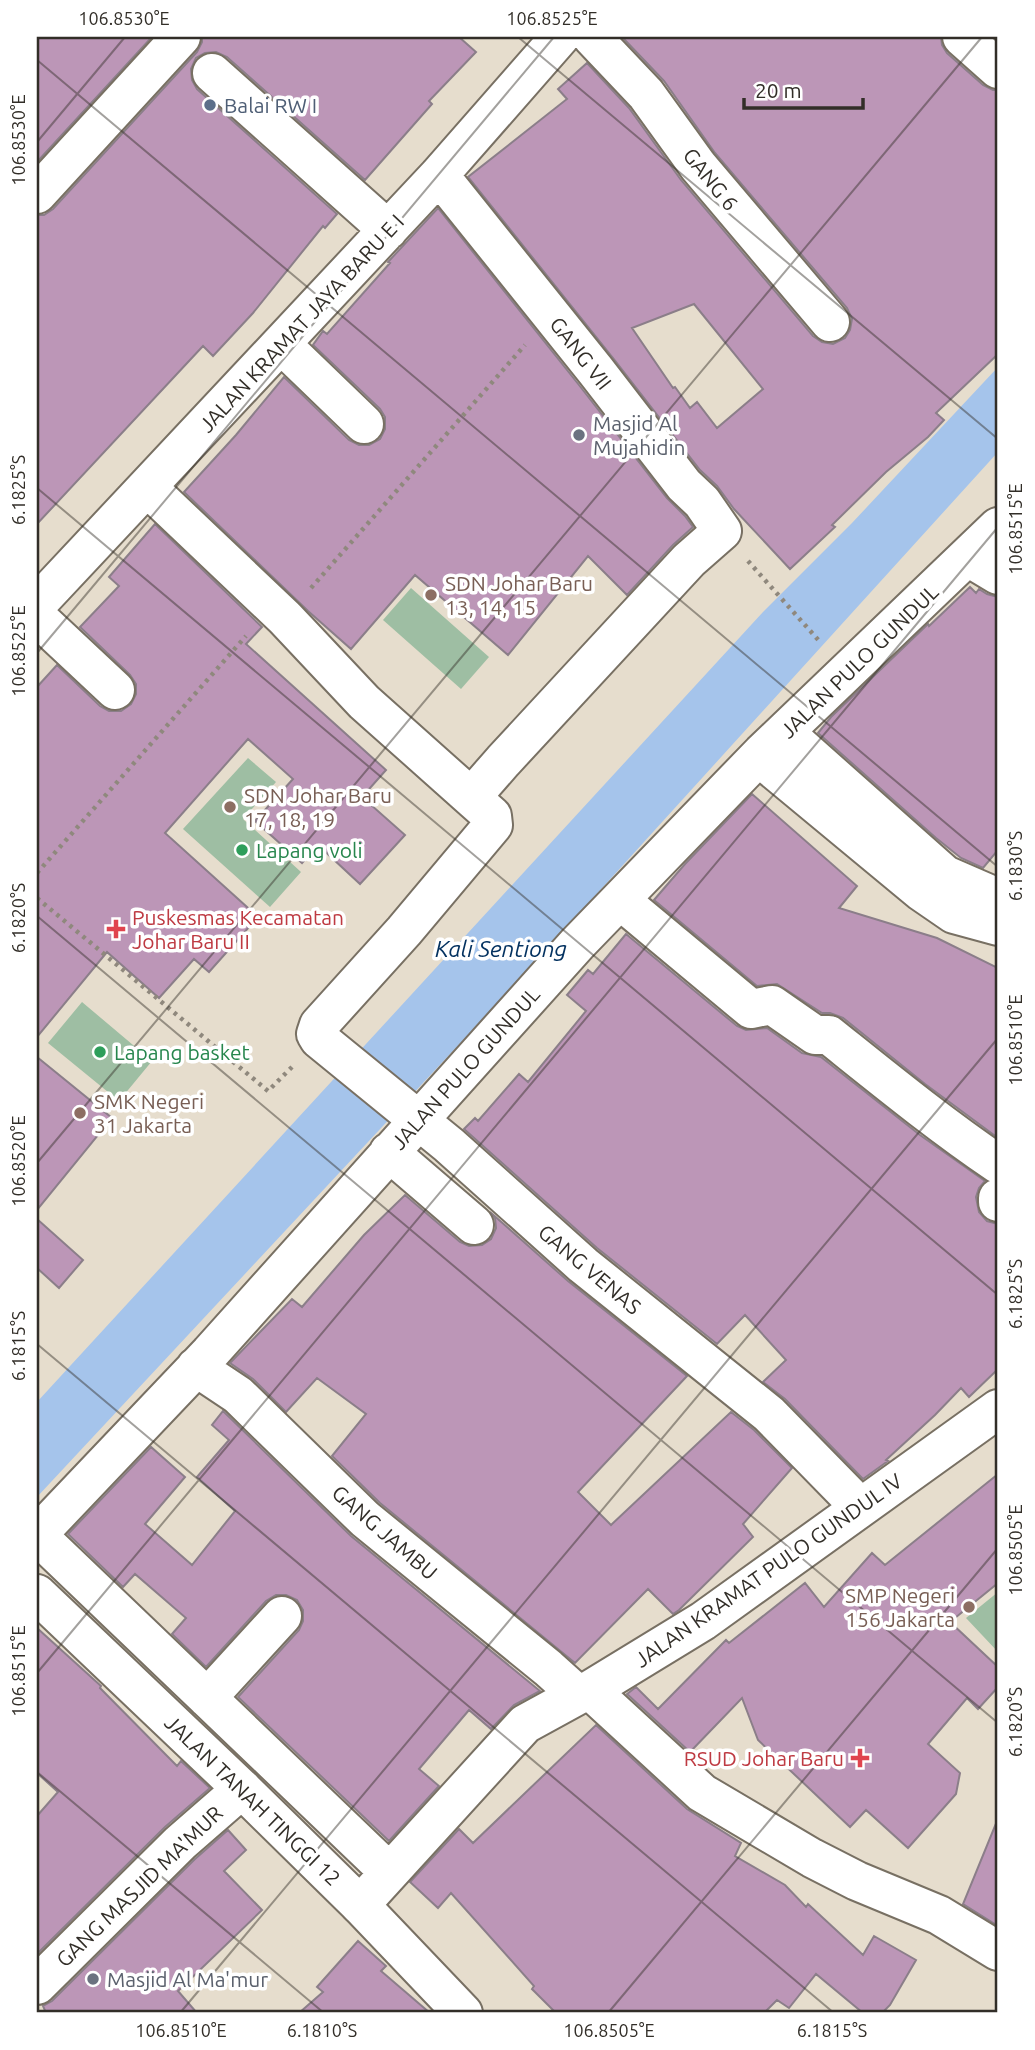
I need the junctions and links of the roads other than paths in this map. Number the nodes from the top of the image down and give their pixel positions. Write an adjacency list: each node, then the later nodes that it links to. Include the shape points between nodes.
1 (560, 37): 7 (street, JALAN KRAMAT JAYA BARU E I)
2 (592, 37): 10 (street, GANG 6, via 646,94 698,166)
3 (962, 37): 5 (street)
4 (173, 39): 8 (street)
5 (998, 69)
6 (212, 73): 9 (street)
7 (439, 175): 9 (street, JALAN KRAMAT JAYA BARU E I); 20 (street, GANG VII, via 723,531 689,560 503,761)
8 (37, 194)
9 (388, 230): 11 (street, JALAN KRAMAT JAYA BARU E I)
10 (830, 322)
11 (281, 344): 12 (street); 13 (street, JALAN KRAMAT JAYA BARU E I)
12 (364, 424)
13 (147, 487): 16 (street, JALAN KRAMAT JAYA BARU E I); 20 (street, via 285,618 364,702)
14 (998, 527): 15 (street, JALAN PULO GUNDUL)
15 (983, 566): 19 (street, JALAN PULO GUNDUL)
16 (37, 604)
17 (37, 617): 18 (street)
18 (115, 690)
19 (772, 744): 21 (street, via 944,875); 22 (street, JALAN PULO GUNDUL); 23 (street, via 922,892 954,914)
20 (474, 800): 24 (street, GANG VENAS, via 492,816 493,825 319,1025 323,1041)
21 (998, 898)
22 (620, 900): 24 (street, JALAN PULO GUNDUL); 26 (street, via 751,1009 772,1005 815,1035 829,1035)
23 (998, 926)
24 (416, 1118): 25 (street, JALAN PULO GUNDUL); 30 (street, GANG VENAS, via 583,1265 769,1414)
25 (389, 1152): 27 (street); 28 (street, JALAN PULO GUNDUL)
26 (998, 1164)
27 (474, 1225)
28 (196, 1367): 31 (street, JALAN PULO GUNDUL); 34 (street, GANG JAMBU, via 238,1395 365,1519)
29 (998, 1409): 30 (street, JALAN KRAMAT PULO GUNDUL IV)
30 (860, 1507): 34 (street, JALAN KRAMAT PULO GUNDUL IV, via 703,1620)
31 (37, 1535): 35 (street)
32 (37, 1594): 36 (street, JALAN TANAH TINGGI 12)
33 (282, 1616): 35 (street)
34 (584, 1693): 37 (street, JALAN KRAMAT PULO GUNDUL IV, via 525,1724); 38 (street, GANG JAMBU, via 702,1793 812,1858 939,1915)
35 (207, 1698): 37 (street)
36 (242, 1789): 37 (street, JALAN TANAH TINGGI 12); 39 (street, GANG MASJID MA'MUR, via 180,1843)
37 (376, 1887): 40 (street, JALAN TANAH TINGGI 12)
38 (998, 1951)
39 (37, 1985)
40 (463, 2013)

